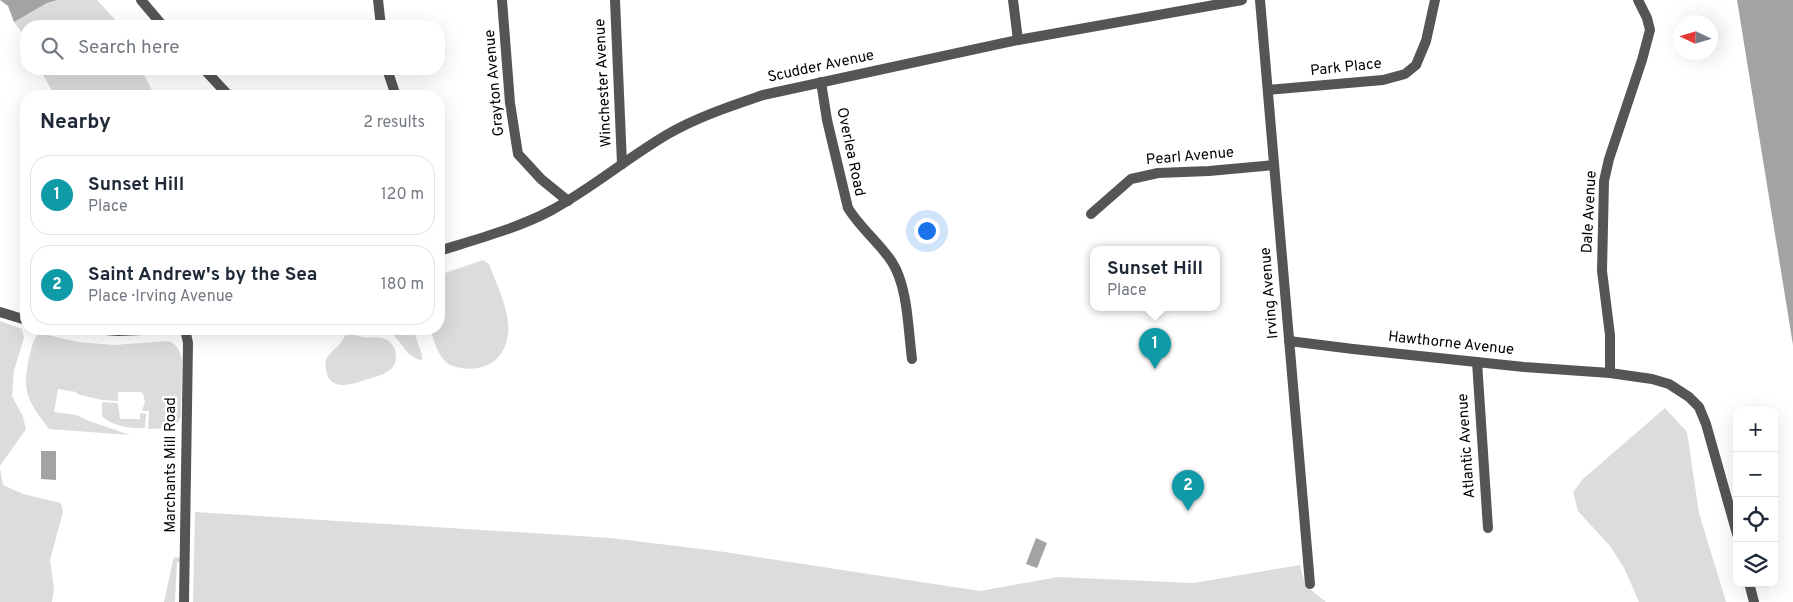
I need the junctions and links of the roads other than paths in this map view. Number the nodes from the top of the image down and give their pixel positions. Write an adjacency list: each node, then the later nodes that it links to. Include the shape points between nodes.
1 (141, 0): 10 (street)
2 (378, 0): 11 (street)
3 (502, 0): 21 (street, Grayton Avenue, via 510,103 518,154 540,179)
4 (615, 0): 19 (street, Winchester Avenue)
5 (1013, 0): 12 (street)
6 (1242, 0): 12 (street, Scudder Avenue)
7 (1260, 0): 18 (street, Irving Avenue)
8 (1435, 0): 18 (street, Park Place, via 1426,41 1416,64 1405,74 1383,80)
9 (1638, 0): 30 (street, Dale Avenue, via 1650,30 1608,159 1604,181 1602,271 1610,335)
10 (158, 20)
11 (380, 20)
12 (1018, 40): 15 (street, Scudder Avenue)
13 (210, 75): 16 (street)
14 (389, 75): 17 (street)
15 (821, 82): 19 (street, Scudder Avenue, via 763,95 728,107 673,132); 28 (street, Overlea Road, via 848,208 900,277)
16 (223, 90)
17 (394, 90)
18 (1268, 90): 20 (street, Irving Avenue)
19 (622, 164): 21 (street, Scudder Avenue)
20 (1274, 165): 22 (street, Pearl Avenue, via 1158,173 1131,179); 27 (street, Irving Avenue)
21 (568, 201): 23 (street, Scudder Avenue, via 532,219)
22 (1091, 214)
23 (445, 249)
24 (0, 312): 25 (street)
25 (20, 318)
26 (186, 335): 35 (street, Marchants Mill Road)
27 (1289, 340): 29 (street, Hawthorne Avenue); 33 (street, Irving Avenue)
28 (912, 359)
29 (1477, 362): 30 (street, Hawthorne Avenue); 32 (street, Atlantic Avenue)
30 (1610, 373): 31 (street, Hawthorne Avenue, via 1669,384 1698,407 1706,424)
31 (1733, 520)
32 (1488, 528)
33 (1310, 584)
34 (1750, 587): 36 (street)
35 (184, 602)
36 (1754, 602)

